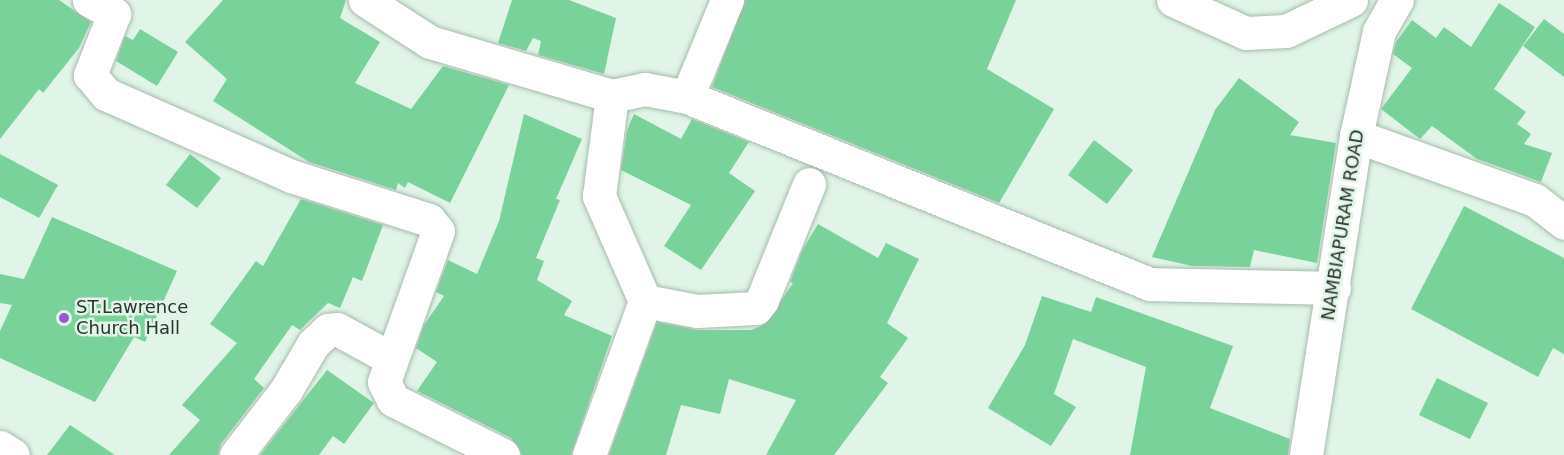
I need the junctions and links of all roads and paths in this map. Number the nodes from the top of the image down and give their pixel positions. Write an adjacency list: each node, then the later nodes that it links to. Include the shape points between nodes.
1 (89, 0): 14 (street, via 114,14 90,75 106,94 291,176 429,220 438,231)
2 (365, 0): 7 (street, via 430,42)
3 (727, 0): 8 (street)
4 (1173, 0): 5 (street, via 1246,33 1286,31)
5 (1351, 0)
6 (1397, 0): 9 (street, NAMBIAPURAM ROAD, via 1379,31)
7 (612, 96): 8 (street, via 645,89); 13 (street, via 599,196)
8 (687, 97): 12 (street, via 1150,284)
9 (1356, 136): 11 (street, via 1535,200); 12 (street, NAMBIAPURAM ROAD)
10 (809, 184): 13 (street, via 756,308 697,311)
11 (1564, 223)
12 (1334, 288): 20 (street, NAMBIAPURAM ROAD)
13 (645, 302): 19 (street)
14 (390, 358): 17 (street, via 337,329 328,330 313,344 286,390); 18 (street, via 384,382 393,400)
15 (0, 447): 16 (street)
16 (13, 455)
17 (236, 455)
18 (503, 455)
19 (589, 455)
20 (1306, 455)

